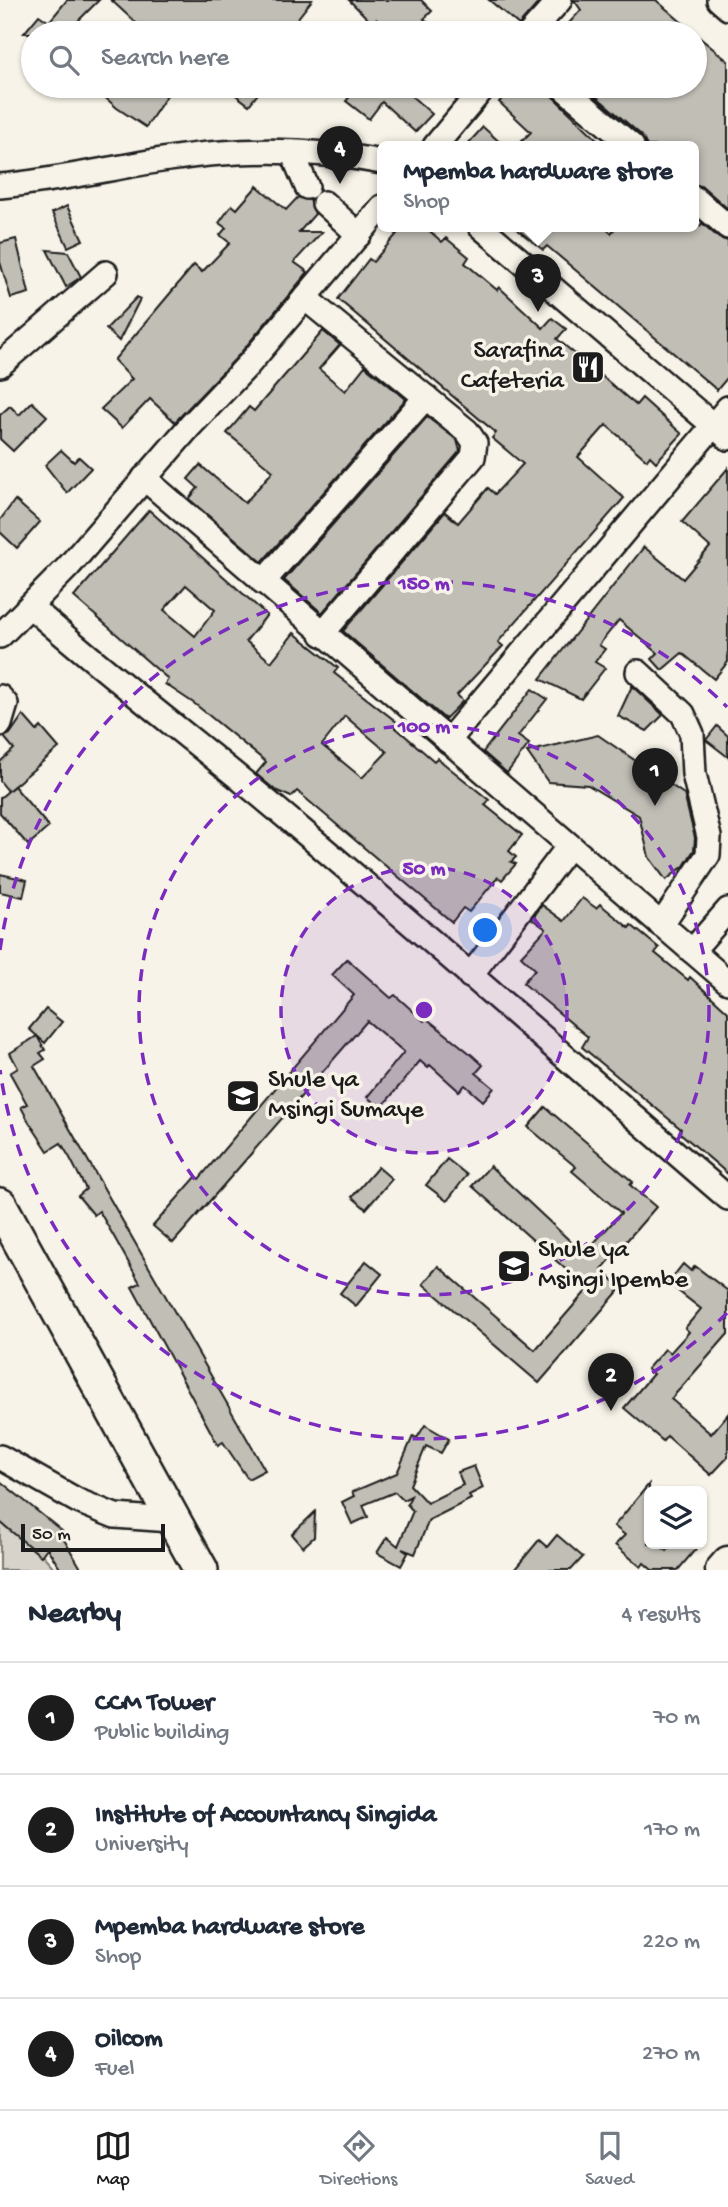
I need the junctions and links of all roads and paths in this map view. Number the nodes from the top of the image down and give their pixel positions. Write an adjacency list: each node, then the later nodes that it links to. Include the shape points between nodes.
1 (560, 0): 4 (street)
2 (719, 0): 3 (street)
3 (728, 8)
4 (541, 21)
5 (475, 98): 7 (street)
6 (575, 98): 8 (street)
7 (439, 141)
8 (626, 141)
9 (292, 152): 10 (street); 11 (street, via 222,153); 12 (street)
10 (377, 161)
11 (0, 186)
12 (307, 187)
13 (699, 202): 16 (street)
14 (324, 203): 18 (street)
15 (377, 213): 18 (street)
16 (728, 227)
17 (487, 232): 23 (street)
18 (359, 235): 20 (street)
19 (106, 273): 21 (street)
20 (305, 298): 22 (street); 24 (street)
21 (0, 365)
22 (426, 397): 25 (street); 27 (street, via 467,431 475,443 473,457)
23 (723, 423): 32 (street)
24 (144, 478): 25 (street); 26 (street)
25 (262, 582): 27 (street)
26 (31, 607): 28 (street); 37 (street, via 110,677 245,782)
27 (322, 634): 32 (street)
28 (0, 636)
29 (638, 671): 35 (street, via 683,715 692,734 694,774 709,837 708,855)
30 (0, 697): 31 (street, via 6,704)
31 (0, 724)
32 (448, 741): 33 (street)
33 (569, 846): 35 (street); 37 (street)
34 (728, 910): 36 (street)
35 (661, 925): 36 (street)
36 (692, 951): 38 (street)
37 (470, 976): 39 (street)
38 (728, 982)
39 (728, 1198)
40 (0, 1205): 42 (highway)
41 (0, 1457): 42 (street, via 78,1501 115,1516)
42 (171, 1520): 44 (highway)
43 (728, 1562): 45 (main road)
44 (201, 1570)
45 (721, 1570)

